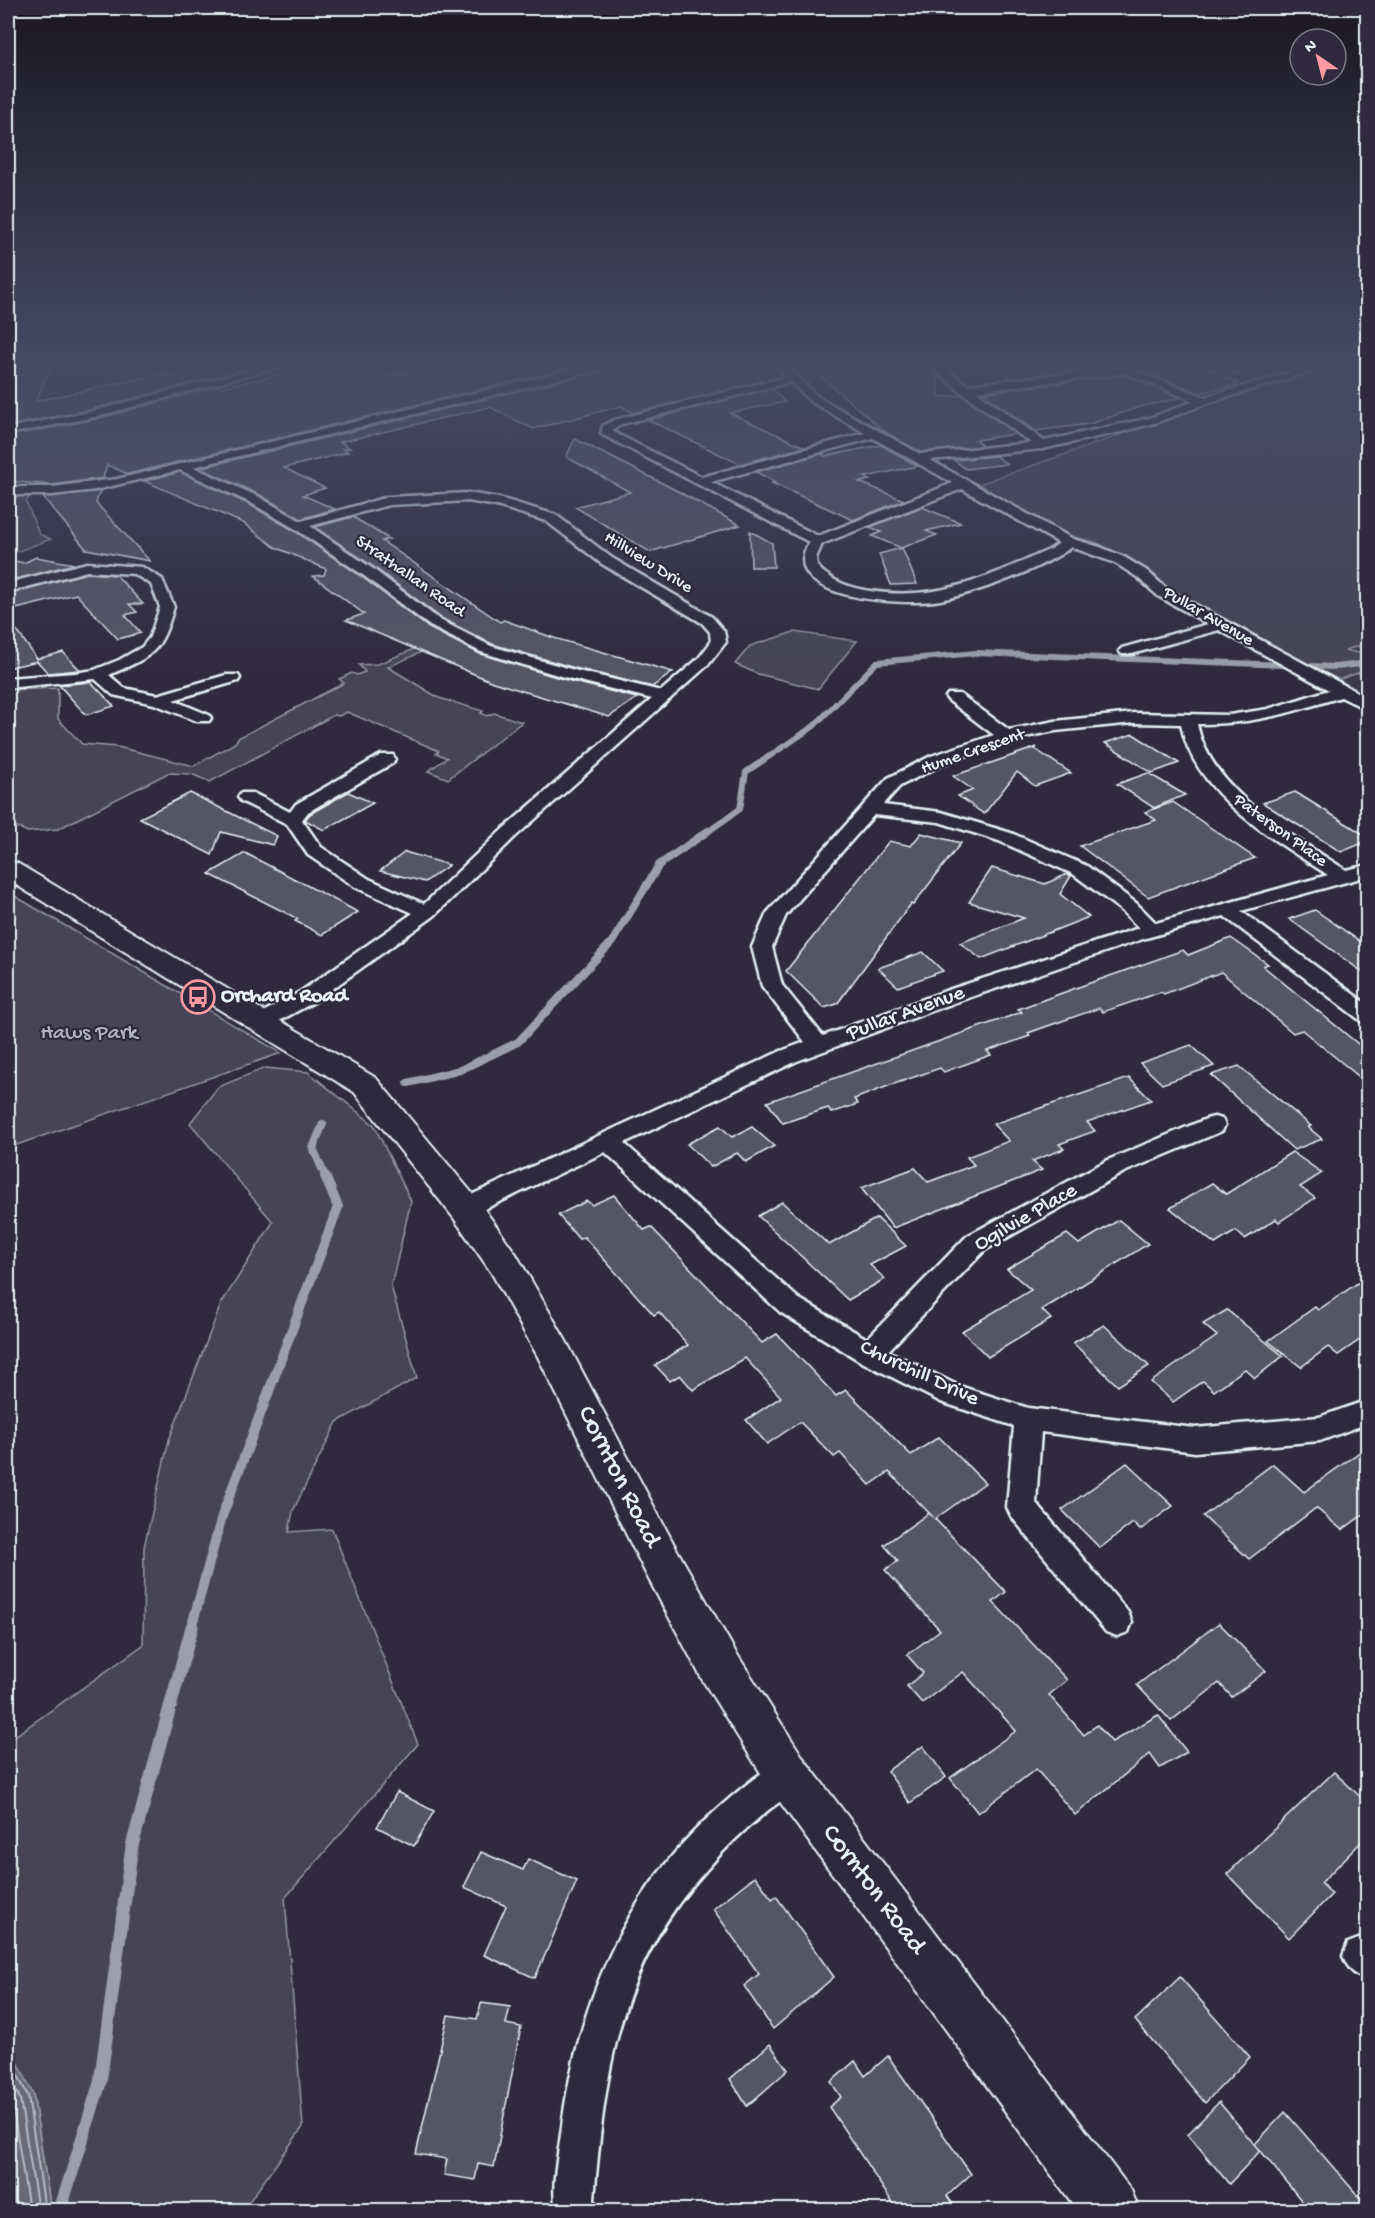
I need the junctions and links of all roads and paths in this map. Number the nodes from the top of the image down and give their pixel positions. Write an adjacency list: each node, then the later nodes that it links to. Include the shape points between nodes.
1 (170, 470): 8 (street, via 92,488)
2 (189, 470): 9 (street, Strathallan Road)
3 (679, 470): 6 (street)
4 (744, 470): 6 (street)
5 (938, 470): 7 (street, Pullar Avenue)
6 (702, 481): 10 (street)
7 (962, 484): 10 (street); 11 (street, Pullar Avenue)
8 (8, 492)
9 (299, 525): 19 (street, Strathallan Road, via 435,623 486,649); 19 (street, Hillview Drive, via 388,501 421,498 468,497 551,518 606,561 707,620 717,631 719,642)
10 (817, 541): 11 (street, via 808,564 826,581 849,592 901,600 957,594 1056,552)
11 (1068, 542): 13 (street, Pullar Avenue, via 1097,548 1133,566 1163,593)
12 (8, 588): 15 (street, via 87,567 137,570 157,582 167,607 157,638 147,650)
13 (1220, 625): 14 (street); 18 (street, Pullar Avenue)
14 (1127, 651)
15 (98, 674): 17 (street); 21 (street, via 119,692)
16 (232, 678): 21 (street)
17 (8, 683)
18 (1342, 691): 22 (street, Pullar Avenue); 24 (street, Hume Crescent, via 1270,714)
19 (665, 697): 34 (street, via 509,833)
20 (954, 697): 25 (street)
21 (158, 700): 23 (street)
22 (1368, 705)
23 (203, 718)
24 (1188, 720): 25 (street, Hume Crescent, via 1134,718 1055,726); 32 (street, Paterson Place, via 1194,745 1225,790 1270,829)
25 (1006, 736): 28 (street, Hume Crescent, via 937,760 894,782)
26 (387, 759): 29 (street, via 302,808)
27 (247, 797): 29 (street)
28 (869, 809): 35 (street, via 941,817 1005,837 1080,870); 38 (street, Hume Crescent, via 777,913 762,947 772,986)
29 (293, 820): 34 (street, via 314,851 362,883)
30 (8, 869): 37 (main road, Cornton Road)
31 (1368, 870): 32 (street, Pullar Avenue)
32 (1342, 876): 33 (street, Pullar Avenue)
33 (1226, 909): 35 (street, Pullar Avenue); 36 (street)
34 (427, 912): 37 (street, via 307,998)
35 (1152, 930): 38 (street, Pullar Avenue)
36 (1368, 1016)
37 (261, 1022): 41 (main road, Cornton Road, via 365,1085)
38 (819, 1045): 40 (street, Pullar Avenue)
39 (1214, 1125): 42 (street, Ogilvie Place, via 1116,1166 976,1243)
40 (608, 1142): 41 (street, Pullar Avenue); 42 (street, Churchill Drive, via 789,1305)
41 (465, 1208): 46 (main road, Cornton Road, via 504,1263 719,1666)
42 (869, 1354): 44 (street, Churchill Drive, via 951,1394)
43 (1368, 1411): 44 (street, Churchill Drive, via 1320,1429 1195,1440)
44 (1028, 1419): 45 (street, via 1021,1507)
45 (1117, 1622)
46 (788, 1775): 47 (street, via 732,1816 694,1856 654,1905 620,1967 596,2042 582,2126); 48 (main road, Cornton Road)
47 (576, 2211)
48 (1111, 2211)

